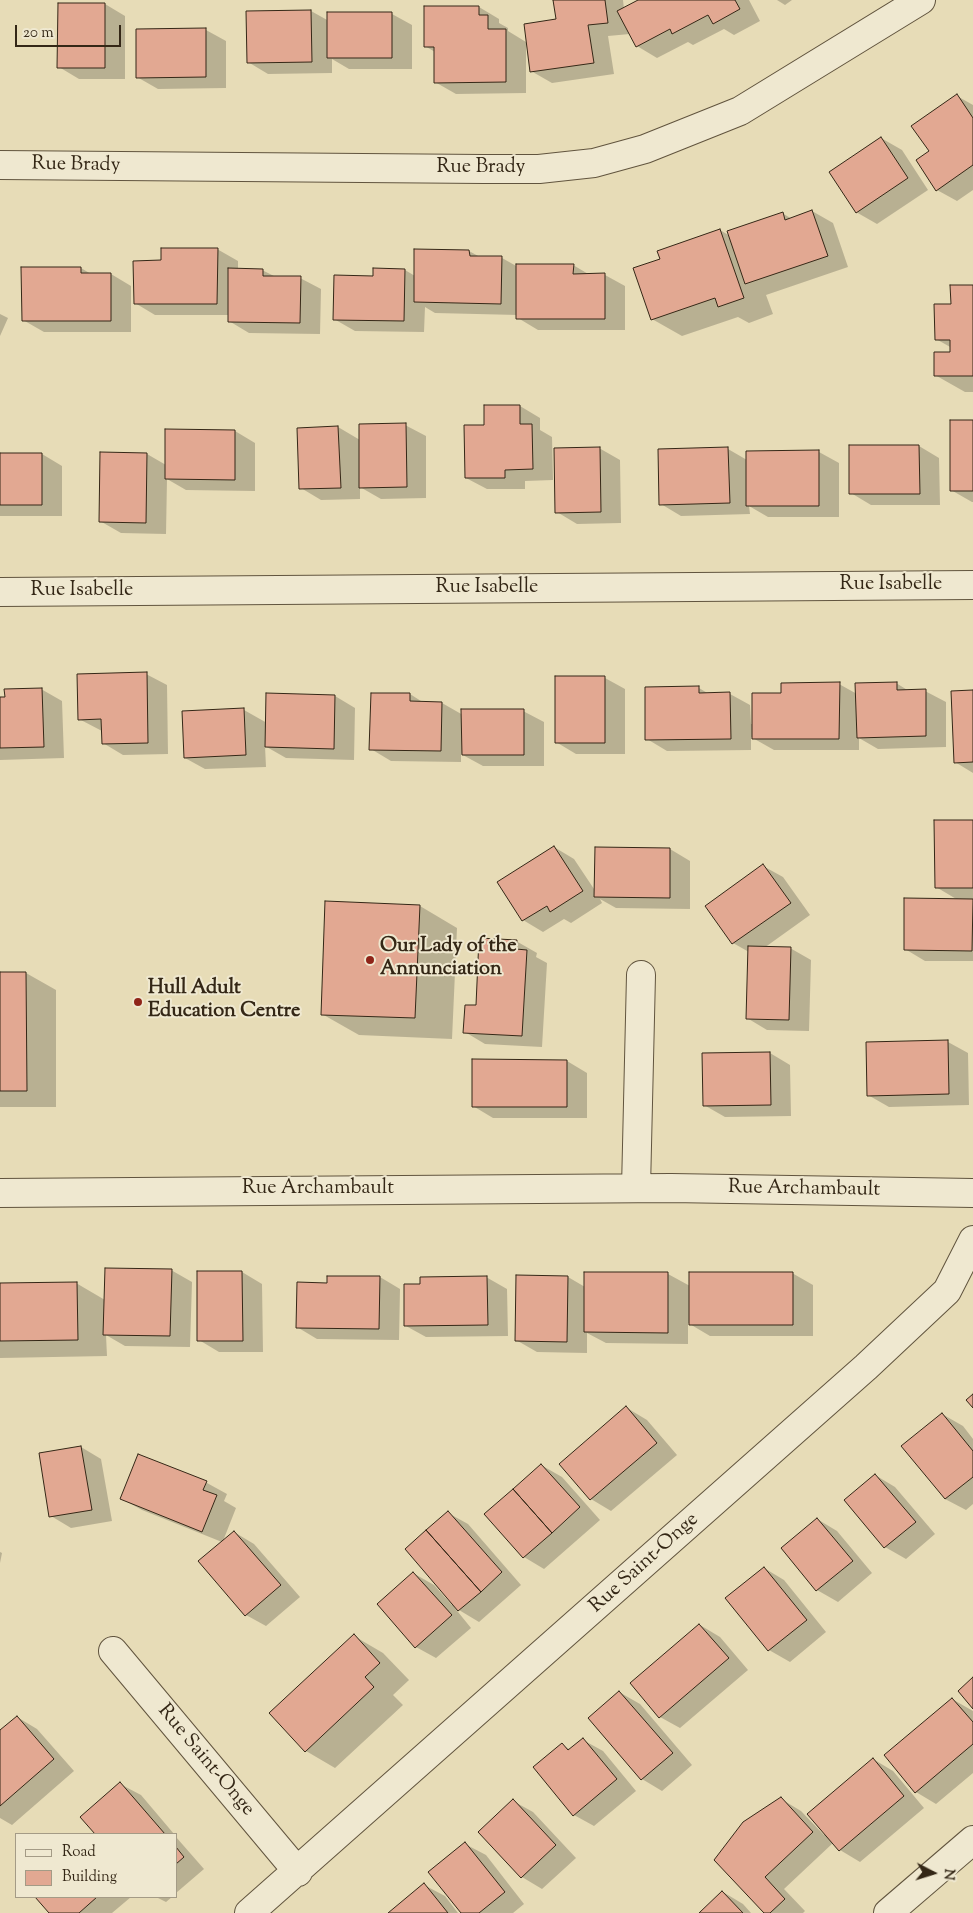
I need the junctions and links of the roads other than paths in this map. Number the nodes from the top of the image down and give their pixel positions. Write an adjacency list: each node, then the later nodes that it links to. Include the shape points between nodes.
1 (921, 0): 2 (street, Rue Brady, via 740,111 645,149 594,163 539,169)
2 (0, 165)
3 (973, 585): 4 (street, Rue Isabelle)
4 (0, 592)
5 (642, 975): 6 (street)
6 (636, 1188): 7 (street, Rue Archambault); 8 (street, Rue Archambault)
7 (0, 1192)
8 (973, 1193)
9 (973, 1240): 12 (street, Rue Saint-Onge, via 947,1291 873,1361)
10 (113, 1651): 12 (street, Rue Saint-Onge)
11 (973, 1840): 14 (street)
12 (298, 1872): 13 (street, Rue Saint-Onge)
13 (249, 1913)
14 (888, 1913)

